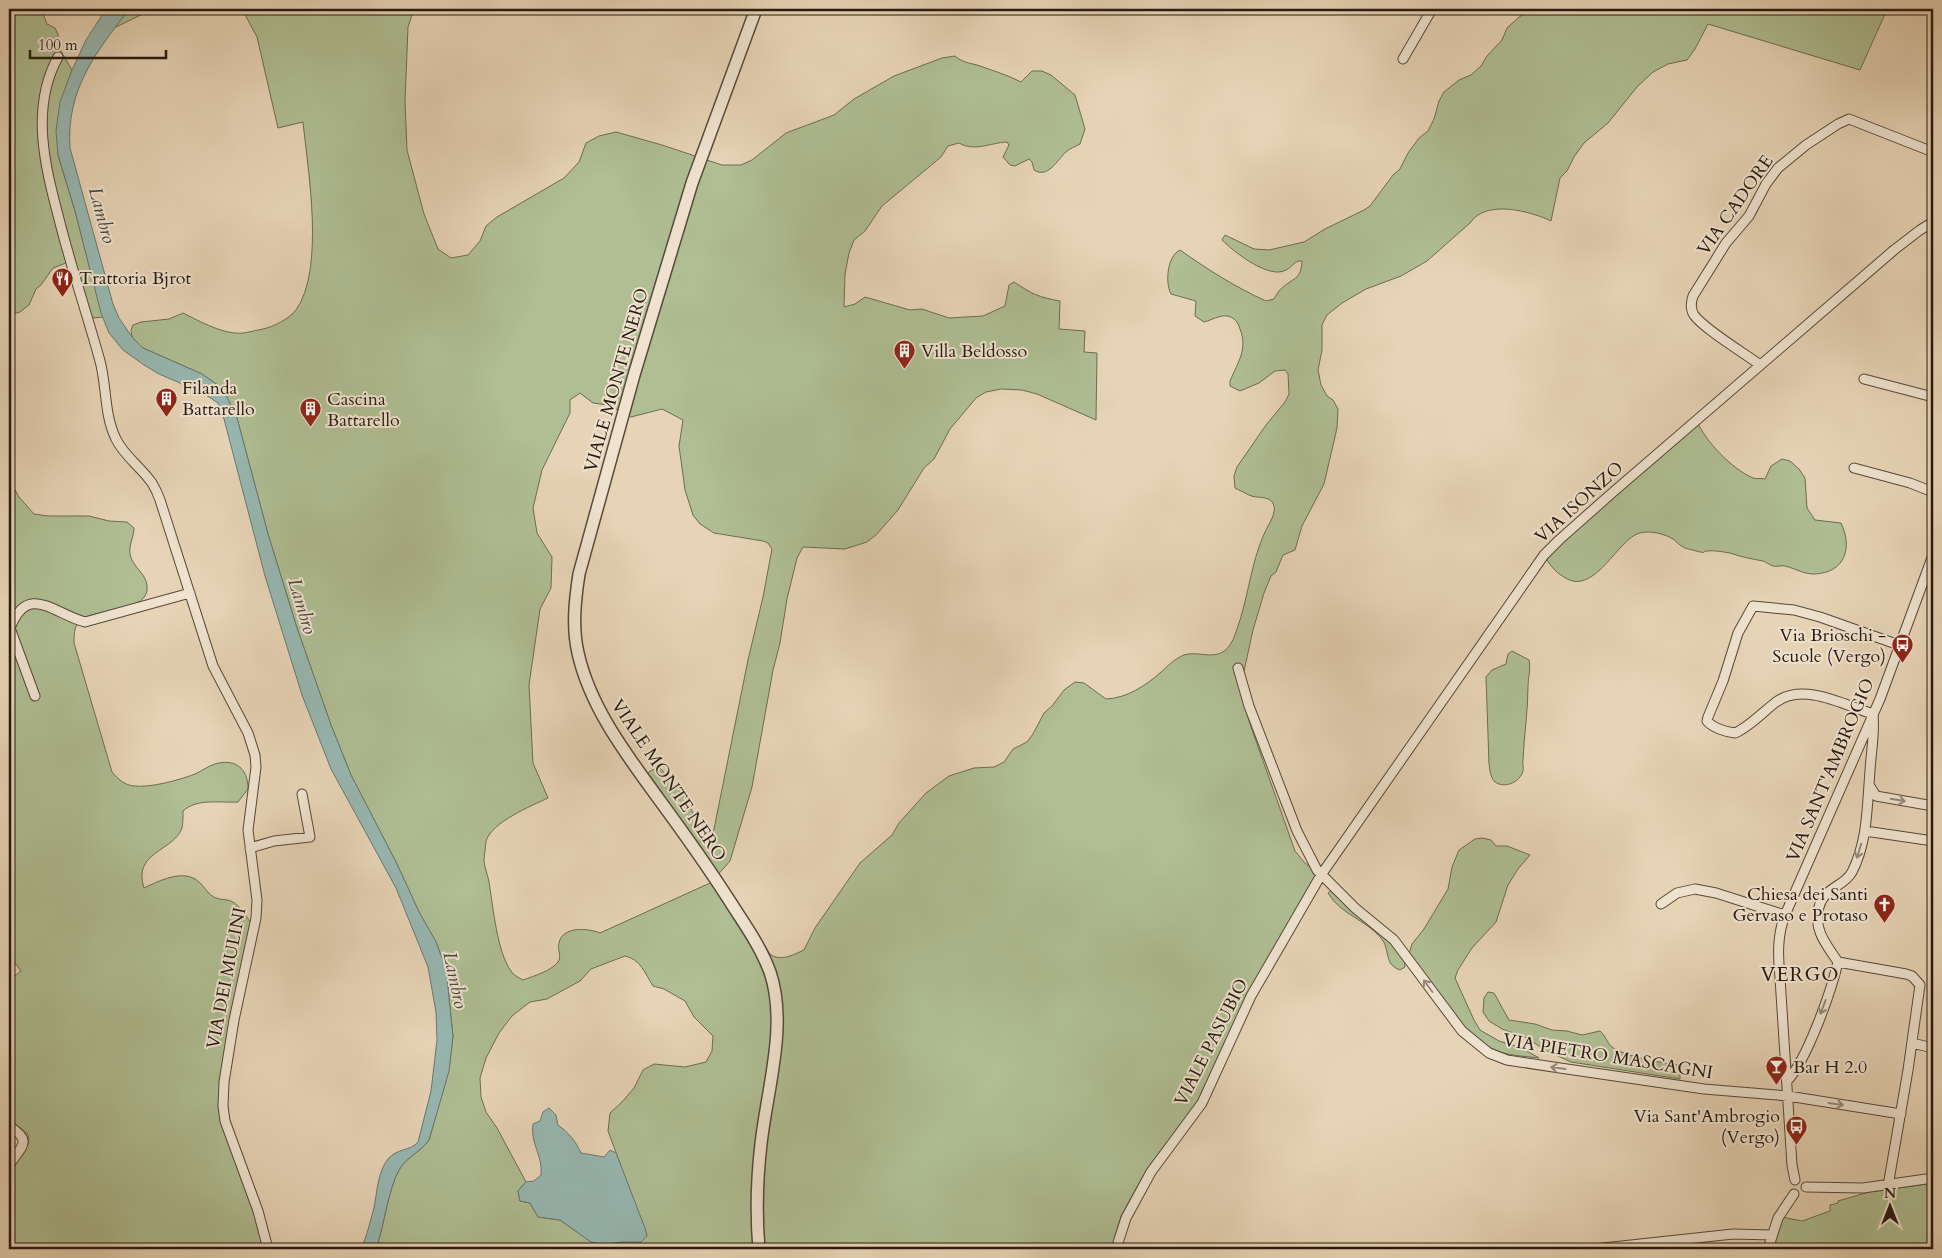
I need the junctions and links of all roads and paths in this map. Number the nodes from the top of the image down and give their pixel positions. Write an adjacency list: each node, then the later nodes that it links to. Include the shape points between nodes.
1 (756, 9): 44 (street, VIALE MONTE NERO, via 692,183 634,376 579,574 574,625 585,678 597,705 758,945 775,990 778,1019 758,1180)
2 (1432, 9): 3 (street)
3 (1420, 30): 4 (street); 6 (street)
4 (1409, 32)
5 (58, 57): 15 (street, VIA DEI MULINI, via 47,78 43,105 41,139 45,166 70,264 102,367 111,427 122,450 153,484)
6 (1403, 59)
7 (1933, 152): 9 (street, VIA CADORE, via 1849,119 1814,140 1778,168 1748,216 1726,243 1691,304 1692,313 1704,324)
8 (1933, 222): 9 (street, VIA ISONZO, via 1894,250)
9 (1760, 364): 26 (street, VIA ISONZO, via 1544,555)
10 (1864, 379): 11 (street)
11 (1933, 396)
12 (1854, 468): 13 (street)
13 (1933, 492)
14 (1933, 556): 16 (street, VIA SANT'AMBROGIO)
15 (190, 593): 18 (street, via 85,622 49,605 36,603 25,606 15,615 10,628); 25 (street, VIA DEI MULINI, via 213,666 248,733 255,755 248,830)
16 (1899, 645): 19 (street, VIA SANT'AMBROGIO); 19 (street, via 1820,616 1753,606 1738,633 1707,721 1735,733 1783,697 1794,694 1824,697)
17 (1238, 668): 26 (street, VIA PIETRO MASCAGNI, via 1249,706 1297,831)
18 (35, 696)
19 (1872, 714): 20 (street, via 1874,734); 28 (street, VIA SANT'AMBROGIO)
20 (1869, 785): 22 (street, one-way to 22, via 1876,796); 23 (street)
21 (302, 794): 25 (street, via 310,837)
22 (1933, 806)
23 (1865, 831): 24 (street); 29 (street, one-way to 29, via 1852,873 1827,892 1819,906 1817,926 1821,938)
24 (1933, 841)
25 (250, 848): 43 (street, VIA DEI MULINI, via 257,900 256,918 234,1020 223,1106 225,1121 258,1211)
26 (1321, 875): 33 (street, VIA PIETRO MASCAGNI, one-way to 26, via 1704,1089 1508,1060 1489,1054 1462,1032 1394,940); 45 (street, VIALE PASUBIO, via 1251,996 1202,1103 1151,1172 1126,1218)
27 (1661, 904): 28 (street, via 1677,893 1695,889)
28 (1785, 915): 32 (street, VIA SANT'AMBROGIO, via 1778,947)
29 (1838, 962): 30 (street, via 1906,974 1916,979 1920,985); 32 (street, one-way to 32, via 1817,1022 1798,1066)
30 (1912, 1043): 31 (street); 34 (street)
31 (1933, 1048)
32 (1787, 1081): 33 (street, VIA SANT'AMBROGIO)
33 (1788, 1096): 34 (street, VIA PIETRO MASCAGNI, one-way to 34); 38 (street, VIA SANT'AMBROGIO)
34 (1901, 1114): 39 (street)
35 (9, 1126): 36 (street, via 24,1139)
36 (9, 1165)
37 (1933, 1178): 39 (street)
38 (1795, 1180): 40 (street, via 1803,1181); 41 (street, via 1790,1188)
39 (1888, 1186): 40 (street)
40 (1806, 1187): 41 (street, via 1802,1195)
41 (1794, 1194): 42 (street)
42 (1772, 1235): 47 (street, via 1733,1234); 48 (street)
43 (268, 1249)
44 (759, 1249)
45 (1116, 1249)
46 (1521, 1249): 47 (street)
47 (1593, 1249)
48 (1768, 1249)

